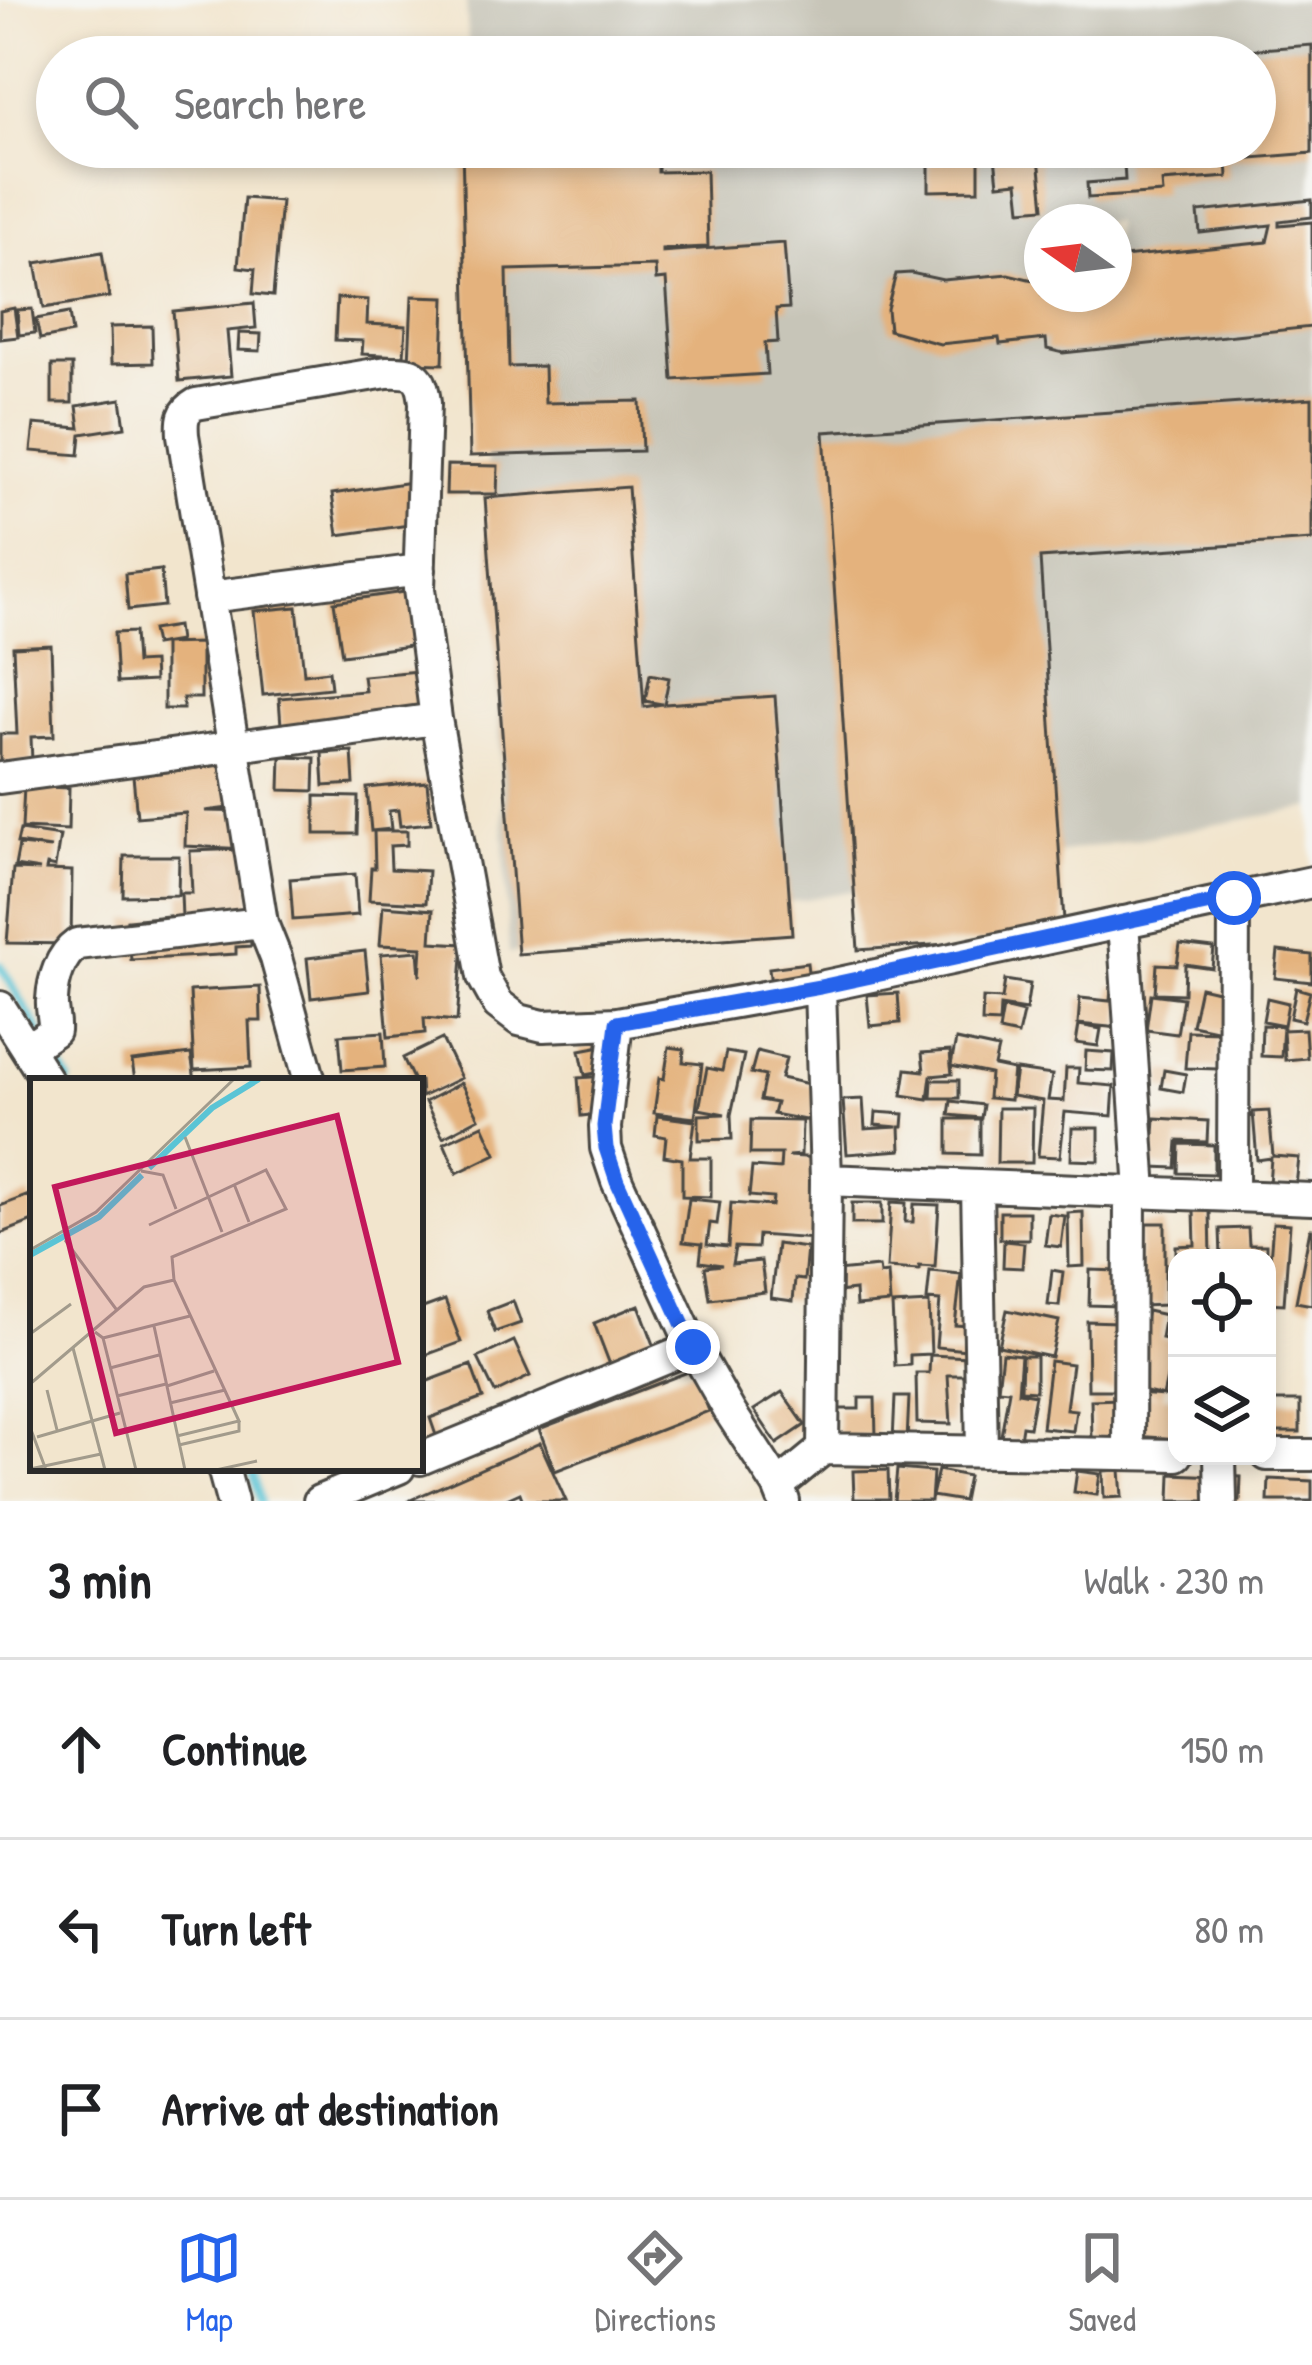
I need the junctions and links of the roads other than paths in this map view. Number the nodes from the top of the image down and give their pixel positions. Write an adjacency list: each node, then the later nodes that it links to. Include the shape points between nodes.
1 (420, 570): 2 (street); 2 (street, via 423,384 387,371 186,410 183,435); 3 (street)
2 (209, 597): 4 (street)
3 (436, 719): 4 (street); 12 (street, via 483,977 498,1004 544,1027)
4 (233, 746): 5 (street); 9 (street)
5 (0, 778)
6 (1312, 881): 7 (street)
7 (1234, 898): 8 (street); 19 (street)
8 (1123, 922): 10 (street); 18 (street)
9 (262, 923): 13 (street, via 77,944 63,957 55,1021); 15 (street)
10 (820, 987): 12 (street); 16 (street)
11 (0, 1007): 13 (street)
12 (617, 1023): 21 (street, via 606,1148)
13 (39, 1042): 14 (street)
14 (46, 1078)
15 (309, 1078)
16 (826, 1180): 17 (street); 22 (street)
17 (977, 1186): 18 (street); 23 (street)
18 (1136, 1191): 19 (street); 24 (street)
19 (1233, 1196): 20 (street)
20 (1312, 1199)
21 (693, 1347): 28 (street); 32 (street)
22 (823, 1449): 23 (street); 32 (street)
23 (982, 1452): 24 (street)
24 (1129, 1454): 25 (street)
25 (1168, 1455)
26 (1276, 1455): 27 (street)
27 (1312, 1455)
28 (423, 1458)
29 (1220, 1465): 35 (street)
30 (225, 1471): 33 (street)
31 (392, 1471): 34 (street)
32 (781, 1493)
33 (232, 1501)
34 (319, 1501)
35 (1221, 1501)

